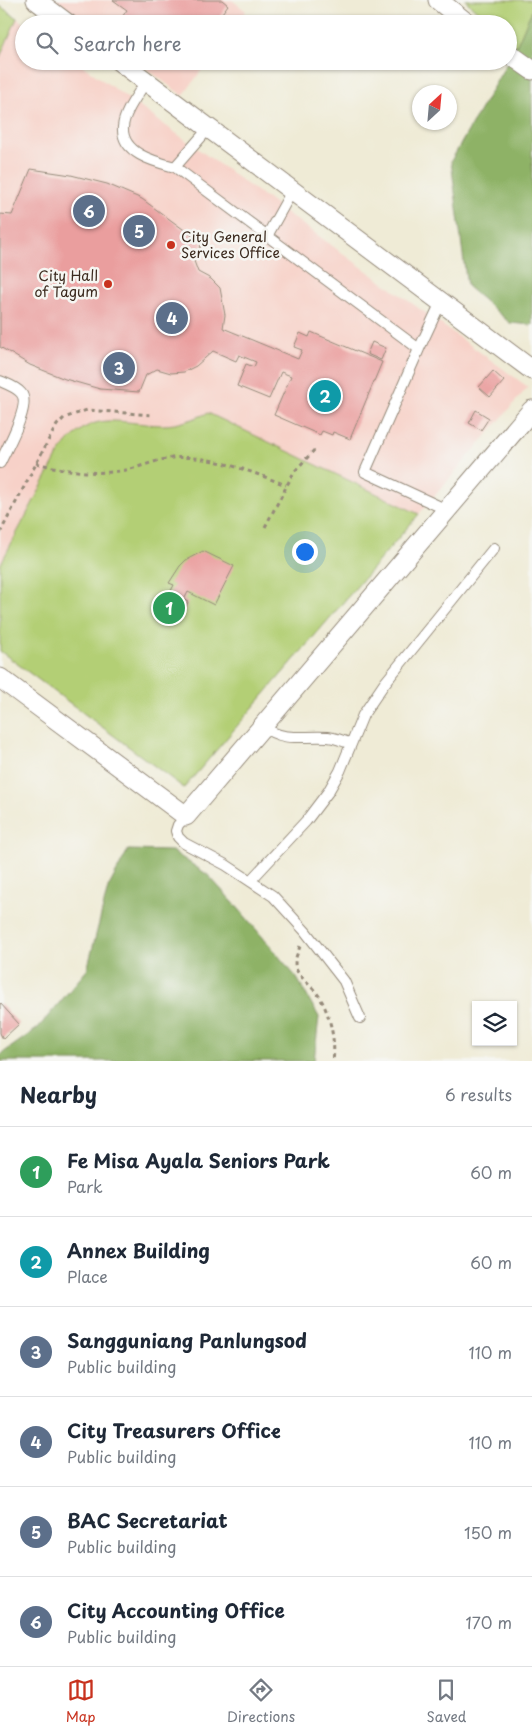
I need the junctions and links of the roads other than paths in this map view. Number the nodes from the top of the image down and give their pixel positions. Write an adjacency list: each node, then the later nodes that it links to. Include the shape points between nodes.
1 (36, 0): 4 (street)
2 (438, 0): 3 (street)
3 (458, 6)
4 (56, 15)
5 (517, 59): 7 (street)
6 (131, 70): 8 (street)
7 (532, 70)
8 (146, 81): 9 (street); 10 (lane, via 126,117 124,137 143,157)
9 (209, 128): 10 (lane); 11 (street)
10 (175, 168): 12 (lane)
11 (292, 191): 12 (lane); 13 (street)
12 (267, 236): 14 (lane)
13 (441, 302): 14 (lane); 15 (street)
14 (419, 349): 19 (lane, via 365,472)
15 (532, 370)
16 (0, 381): 18 (lane, via 23,394 24,402 23,412)
17 (532, 410): 19 (street)
18 (0, 463)
19 (447, 510): 22 (street)
20 (494, 548): 23 (lane, via 384,684 363,716)
21 (0, 678): 24 (street)
22 (262, 726): 23 (lane, via 281,736 331,737); 24 (street)
23 (351, 744): 25 (lane, via 328,792 306,821)
24 (186, 816): 25 (lane, via 176,831 184,843)
25 (251, 880): 26 (lane, via 273,896 305,931 344,981)
26 (360, 1018)

